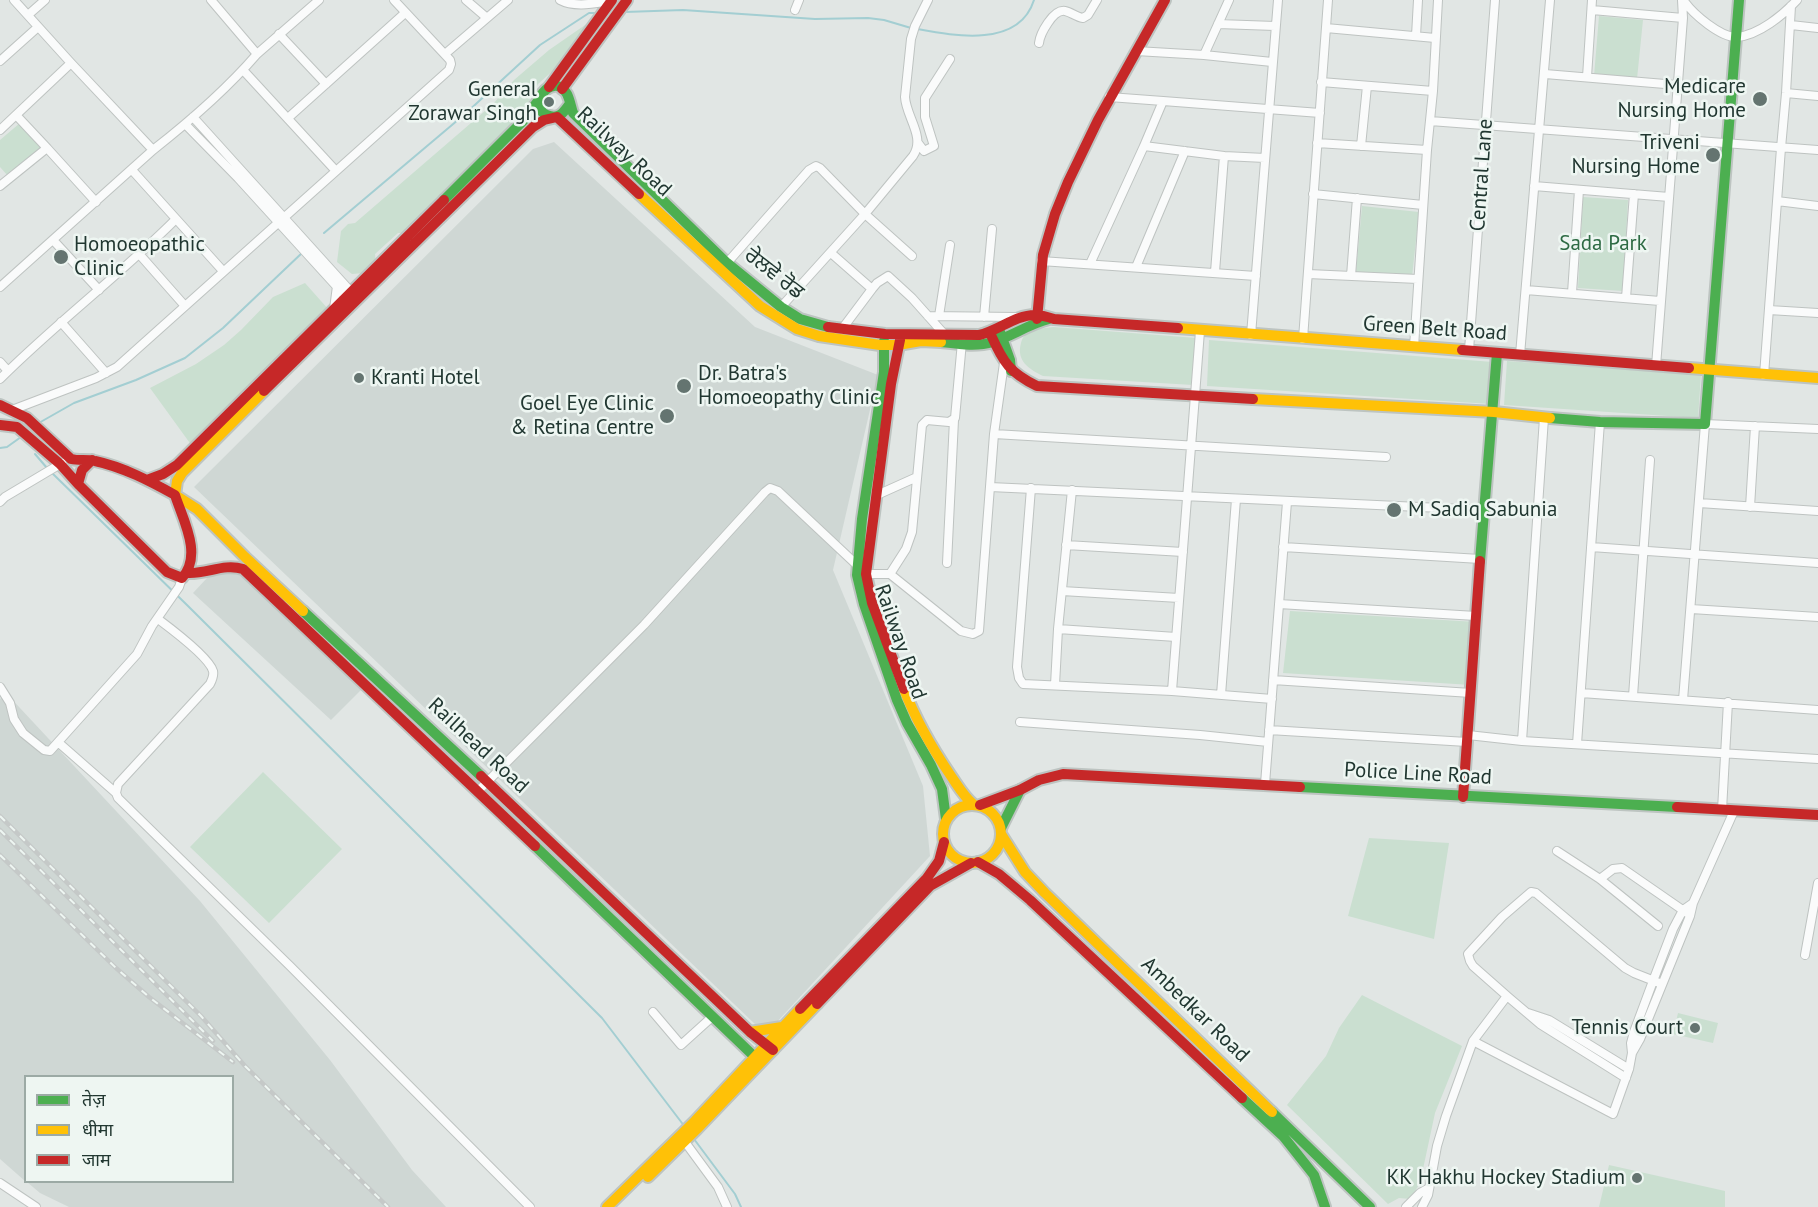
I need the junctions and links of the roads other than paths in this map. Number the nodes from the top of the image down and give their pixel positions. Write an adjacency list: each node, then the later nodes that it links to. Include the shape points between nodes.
1 (14, 0): 29 (street)
2 (45, 0): 29 (street)
3 (211, 0): 44 (street)
4 (319, 0): 38 (street)
5 (394, 0): 28 (street)
6 (466, 0): 30 (street)
7 (508, 0): 30 (street)
8 (560, 0): 24 (street, via 574,4)
9 (627, 0): 59 (main road)
10 (799, 0): 26 (street)
11 (928, 0): 79 (street, via 911,39 905,97)
12 (1097, 0): 42 (street, via 1083,18 1065,11 1057,13)
13 (1165, 0): 43 (main road)
14 (1229, 0): 32 (street)
15 (1278, 0): 34 (street)
16 (1328, 0): 36 (street)
17 (1418, 0): 39 (street)
18 (1438, 0): 41 (street)
19 (1495, 0): 75 (street, Central Lane)
20 (1551, 0): 52 (street)
21 (1592, 0): 27 (street)
22 (1683, 0): 31 (street); 40 (street, via 1700,19)
23 (1739, 0): 40 (main road)
24 (611, 2): 58 (main road)
25 (1794, 3): 33 (street); 40 (street, via 1757,31)
26 (795, 10)
27 (1592, 10): 31 (street); 53 (street)
28 (405, 13): 45 (street); 55 (street)
29 (28, 15): 35 (street)
30 (487, 18): 45 (street)
31 (1683, 18): 56 (street)
32 (1218, 24): 34 (street); 46 (street)
33 (1791, 25): 37 (street); 61 (street)
34 (1275, 26): 49 (street)
35 (38, 27): 48 (street); 50 (street)
36 (1326, 28): 39 (street); 54 (street)
37 (1818, 28)
38 (279, 34): 44 (street); 55 (street)
39 (1416, 36): 41 (street)
40 (1736, 37): 81 (main road)
41 (1435, 38): 60 (street)
42 (1039, 44)
43 (1136, 51): 46 (street); 63 (main road)
44 (256, 54): 51 (street)
45 (445, 54): 93 (street, via 451,64 449,70)
46 (1204, 55): 49 (street)
47 (950, 59): 79 (street, via 925,98 925,117 934,144 923,150)
48 (0, 61)
49 (1272, 62): 67 (street)
50 (71, 63): 69 (street); 86 (street)
51 (243, 69): 70 (street); 72 (street)
52 (1545, 74): 53 (street); 76 (street)
53 (1587, 77): 56 (street)
54 (1321, 82): 57 (street); 68 (street)
55 (326, 84): 72 (street)
56 (1677, 85): 78 (street)
57 (1367, 86): 60 (street); 83 (street)
58 (549, 87): 59 (main road); 65 (main road)
59 (562, 89): 66 (main road)
60 (1433, 91): 73 (street)
61 (1786, 93): 62 (street); 85 (street)
62 (1818, 96)
63 (1109, 97): 64 (street); 114 (main road, via 1064,193)
64 (1164, 101): 67 (street); 82 (street)
65 (538, 102): 71 (main road, via 543,113); 123 (main road)
66 (569, 105): 71 (main road); 115 (main road, ਰੇਲਵੇ ਰੋਡ)
67 (1270, 110): 68 (street); 91 (street)
68 (1320, 113): 80 (street)
69 (16, 115): 77 (street); 84 (street)
70 (193, 117): 74 (street); 107 (street)
71 (557, 117): 131 (main road, Railway Road, via 533,127); 153 (main road, Railway Road, via 776,319 823,339)
72 (288, 118): 93 (street)
73 (1431, 121): 75 (street); 87 (street)
74 (185, 124): 86 (street); 107 (street)
75 (1485, 126): 76 (street); 156 (street, Central Lane)
76 (1539, 129): 78 (street); 95 (street)
77 (0, 130)
78 (1674, 140): 81 (street); 99 (street)
79 (918, 143): 105 (street, via 913,156)
80 (1317, 143): 83 (street); 97 (street)
81 (1728, 144): 85 (street); 162 (main road)
82 (1144, 146): 89 (street); 116 (street)
83 (1360, 146): 87 (street)
84 (47, 148): 94 (street); 102 (street)
85 (1780, 148): 88 (street); 101 (street)
86 (153, 150): 92 (street)
87 (1426, 150): 103 (street)
88 (1818, 150)
89 (1185, 152): 90 (street); 117 (street)
90 (1224, 156): 91 (street); 119 (street)
91 (1265, 158): 121 (street)
92 (132, 170): 102 (street); 106 (street)
93 (336, 171): 107 (street)
94 (1, 184)
95 (1534, 186): 96 (street); 129 (street)
96 (1579, 190): 98 (street); 130 (street)
97 (1313, 194): 100 (street); 120 (street)
98 (1634, 194): 99 (street); 132 (street)
99 (1669, 197): 133 (street)
100 (1357, 198): 103 (street); 122 (street)
101 (1777, 201): 104 (street); 137 (street)
102 (96, 202): 109 (street)
103 (1423, 204): 124 (street)
104 (1818, 206)
105 (865, 214): 111 (street); 113 (street); 115 (street, via 816,165)
106 (176, 219): 112 (street); 118 (street)
107 (281, 221): 118 (street); 125 (street)
108 (992, 229): 141 (street)
109 (53, 240): 126 (street); 128 (street)
110 (950, 245): 140 (street)
111 (831, 253): 127 (street); 135 (street)
112 (140, 255): 128 (street); 134 (street)
113 (912, 256)
114 (1041, 261): 116 (street); 143 (main road)
115 (727, 263): 135 (main road, ਰੇਲਵੇ ਰੋਡ)
116 (1090, 264): 117 (street)
117 (1136, 267): 119 (street)
118 (223, 271): 134 (street)
119 (1215, 272): 121 (street)
120 (1308, 274): 122 (street); 152 (street)
121 (1256, 276): 150 (street)
122 (1352, 276): 124 (street)
123 (365, 279): 125 (street); 131 (main road)
124 (1418, 279): 155 (street)
125 (339, 284): 131 (street); 136 (street)
126 (0, 287)
127 (872, 289): 139 (street, via 890,276); 146 (street)
128 (99, 290): 145 (street)
129 (1526, 290): 130 (street); 158 (street)
130 (1572, 293): 132 (street)
131 (352, 297): 136 (main road); 179 (main road, Railway Road)
132 (1626, 298): 133 (street)
133 (1660, 301): 160 (street)
134 (185, 306): 164 (street)
135 (781, 307): 146 (main road, ਰੇਲਵੇ ਰੋਡ, via 800,319)
136 (334, 309): 179 (main road)
137 (1768, 310): 138 (street); 165 (street)
138 (1818, 314)
139 (928, 316): 140 (street); 148 (street)
140 (939, 316): 141 (street)
141 (984, 317): 142 (street)
142 (1022, 317): 143 (main road); 149 (main road)
143 (1037, 318): 144 (main road, Railway Road); 149 (main road, Railway Road)
144 (1049, 319): 147 (main road, Green Belt Road)
145 (61, 322): 163 (street); 164 (street)
146 (842, 329): 153 (main road, ਰੇਲਵੇ ਰੋਡ)
147 (1200, 331): 150 (main road, Green Belt Road); 168 (street)
148 (945, 334): 151 (main road); 154 (main road)
149 (997, 335): 151 (main road, Railway Road, via 978,345); 161 (main road, via 1010,360)
150 (1251, 335): 152 (main road, Green Belt Road)
151 (962, 339): 154 (main road, Railway Road); 173 (street)
152 (1303, 339): 155 (main road, Green Belt Road)
153 (884, 340): 154 (main road, Railway Road); 213 (main road, Railway Road, via 884,372 864,508)
154 (900, 340): 195 (main road)
155 (1414, 347): 156 (main road, Green Belt Road)
156 (1469, 350): 157 (main road, Green Belt Road)
157 (1497, 353): 158 (main road, Green Belt Road); 171 (main road)
158 (1520, 355): 160 (main road, Green Belt Road)
159 (0, 362): 163 (street)
160 (1656, 366): 162 (main road, Green Belt Road)
161 (1008, 367): 168 (main road, via 1037,386); 180 (street)
162 (1710, 370): 165 (main road, Green Belt Road); 175 (main road)
163 (8, 371): 167 (street)
164 (106, 373): 170 (street)
165 (1764, 375): 166 (main road, Green Belt Road)
166 (1818, 378)
167 (0, 379)
168 (1195, 396): 171 (main road); 182 (street)
169 (0, 405): 170 (main road)
170 (12, 411): 181 (main road, via 27,418)
171 (1494, 412): 172 (main road); 202 (main road)
172 (1544, 418): 174 (main road); 242 (street)
173 (954, 420): 188 (street, via 924,422); 211 (street)
174 (1600, 422): 175 (main road); 206 (street)
175 (1705, 424): 177 (street); 200 (street)
176 (0, 425): 181 (main road, via 17,427)
177 (1755, 426): 178 (street); 201 (street)
178 (1818, 429)
179 (218, 431): 189 (main road, via 177,465); 194 (main road, Railway Road, via 182,473)
180 (994, 434): 182 (street); 191 (street)
181 (45, 443): 184 (main road); 187 (main road)
182 (1191, 446): 183 (street); 196 (street)
183 (1386, 457)
184 (71, 459): 185 (main road, Railhead Road); 187 (street)
185 (92, 460): 189 (main road, Railhead Road); 190 (main road, via 80,470)
186 (1650, 460): 207 (street)
187 (57, 465): 190 (main road); 198 (street)
188 (917, 477): 195 (street); 214 (street, via 910,539)
189 (147, 480): 194 (main road, Railhead Road)
190 (78, 484): 215 (main road, via 156,564)
191 (990, 487): 192 (street); 214 (street, via 978,633 961,631)
192 (1031, 488): 193 (street); 226 (street, via 1017,674 1023,684)
193 (1072, 490): 196 (street); 204 (street)
194 (175, 495): 215 (main road, via 192,555); 236 (main road, Railhead Road, via 197,509)
195 (877, 495): 213 (main road)
196 (1187, 497): 197 (street); 208 (street)
197 (1236, 500): 199 (street); 231 (street)
198 (0, 502)
199 (1287, 502): 202 (street); 205 (street)
200 (1699, 504): 201 (street); 209 (street)
201 (1750, 507): 203 (street)
202 (1484, 510): 210 (main road)
203 (1818, 511)
204 (1066, 545): 208 (street); 216 (street)
205 (1283, 547): 210 (street); 218 (street)
206 (1591, 547): 207 (street); 230 (street)
207 (1643, 550): 209 (street); 232 (street)
208 (1183, 552): 217 (street)
209 (1695, 553): 212 (street); 219 (street)
210 (1480, 559): 220 (main road)
211 (947, 563)
212 (1818, 563)
213 (862, 570): 214 (street); 248 (street, via 778,490 770,488 644,625); 254 (main road, via 914,715 967,799); 258 (main road, Railway Road, via 859,584 864,604 897,700 942,789)
214 (890, 574)
215 (183, 579): 222 (street); 238 (main road, Railhead Road, via 231,566 243,569)
216 (1062, 591): 217 (street); 223 (street)
217 (1179, 598): 224 (street)
218 (1279, 604): 220 (street); 225 (street)
219 (1691, 609): 221 (street); 234 (street)
220 (1476, 616): 229 (main road)
221 (1818, 616)
222 (158, 619): 244 (street, via 137,654); 252 (street, via 206,660 213,678 118,784)
223 (1058, 629): 224 (street); 226 (street)
224 (1176, 637): 228 (street)
225 (1273, 680): 229 (street); 233 (street)
226 (1055, 685): 228 (street)
227 (0, 687): 244 (street, via 23,733 44,750 50,751)
228 (1172, 692): 231 (street)
229 (1471, 693): 241 (main road)
230 (1581, 693): 232 (street); 245 (street)
231 (1221, 695): 233 (street)
232 (1633, 696): 234 (street)
233 (1272, 699): 240 (street)
234 (1683, 700): 235 (street)
235 (1728, 702): 237 (street); 246 (street)
236 (407, 706): 238 (main road); 248 (main road, Railhead Road)
237 (1818, 710)
238 (397, 716): 251 (main road, Railhead Road)
239 (1020, 722): 243 (street)
240 (1269, 730): 241 (street); 243 (street)
241 (1467, 738): 242 (street); 253 (main road)
242 (1522, 741): 245 (street)
243 (1268, 742): 249 (street)
244 (59, 743): 252 (street)
245 (1577, 744): 246 (street)
246 (1725, 753): 247 (street); 255 (street)
247 (1818, 759)
248 (487, 782): 251 (street); 278 (main road, Railhead Road)
249 (1265, 784): 250 (main road, Police Line Road, via 1063,774); 253 (main road, Police Line Road)
250 (1020, 790): 254 (main road, Police Line Road); 259 (main road)
251 (478, 791): 276 (main road, Railhead Road)
252 (116, 793): 292 (street)
253 (1463, 797): 255 (main road, Police Line Road)
254 (977, 805): 258 (main road, via 965,805); 259 (main road, via 992,812)
255 (1722, 810): 256 (main road, Police Line Road)
256 (1734, 811): 257 (main road, Police Line Road); 265 (street)
257 (1818, 815)
258 (946, 819): 260 (main road)
259 (1001, 831): 262 (main road, via 997,848 988,858); 297 (main road, Ambedkar Road, via 1025,872)
260 (944, 842): 262 (main road, via 956,858); 277 (main road, via 939,861 927,878)
261 (1557, 851): 263 (street)
262 (975, 862): 281 (main road, via 930,886); 296 (main road, via 999,874 1030,900 1283,1136 1314,1175)
263 (1600, 879): 267 (street, via 1613,869 1622,868); 269 (street)
264 (1818, 883): 266 (street)
265 (1693, 903): 267 (street); 268 (street)
266 (1816, 908): 270 (street)
267 (1683, 910): 268 (street); 271 (street)
268 (1690, 916): 272 (street)
269 (1658, 926)
270 (1804, 955)
271 (1653, 981): 272 (street); 273 (street, via 1625,968 1531,892 1468,954 1473,966); 282 (street, via 1631,1043)
272 (1662, 984): 282 (street)
273 (1507, 996): 275 (street); 279 (street)
274 (653, 1012): 276 (street, via 683,1045)
275 (1527, 1012): 285 (street, via 1549,1020); 286 (street)
276 (712, 1017): 280 (main road, Railhead Road)
277 (782, 1026): 278 (main road); 281 (main road)
278 (750, 1032): 281 (main road, Railhead Road)
279 (1473, 1041): 286 (street, via 1612,1114); 290 (street, via 1437,1146)
280 (741, 1044): 283 (main road, Railhead Road); 284 (main road)
281 (769, 1047): 283 (main road)
282 (1632, 1053): 285 (street)
283 (757, 1060): 284 (main road); 287 (main road)
284 (744, 1068): 287 (main road)
285 (1629, 1069): 286 (street)
286 (1626, 1078)
287 (695, 1124): 288 (main road)
288 (685, 1138): 293 (main road); 294 (main road); 295 (street)
289 (0, 1183): 291 (street)
290 (1429, 1188): 298 (street); 299 (street)
291 (36, 1207)
292 (530, 1207)
293 (607, 1207)
294 (617, 1207)
295 (727, 1207)
296 (1325, 1207)
297 (1370, 1207)
298 (1406, 1207)
299 (1422, 1207)

